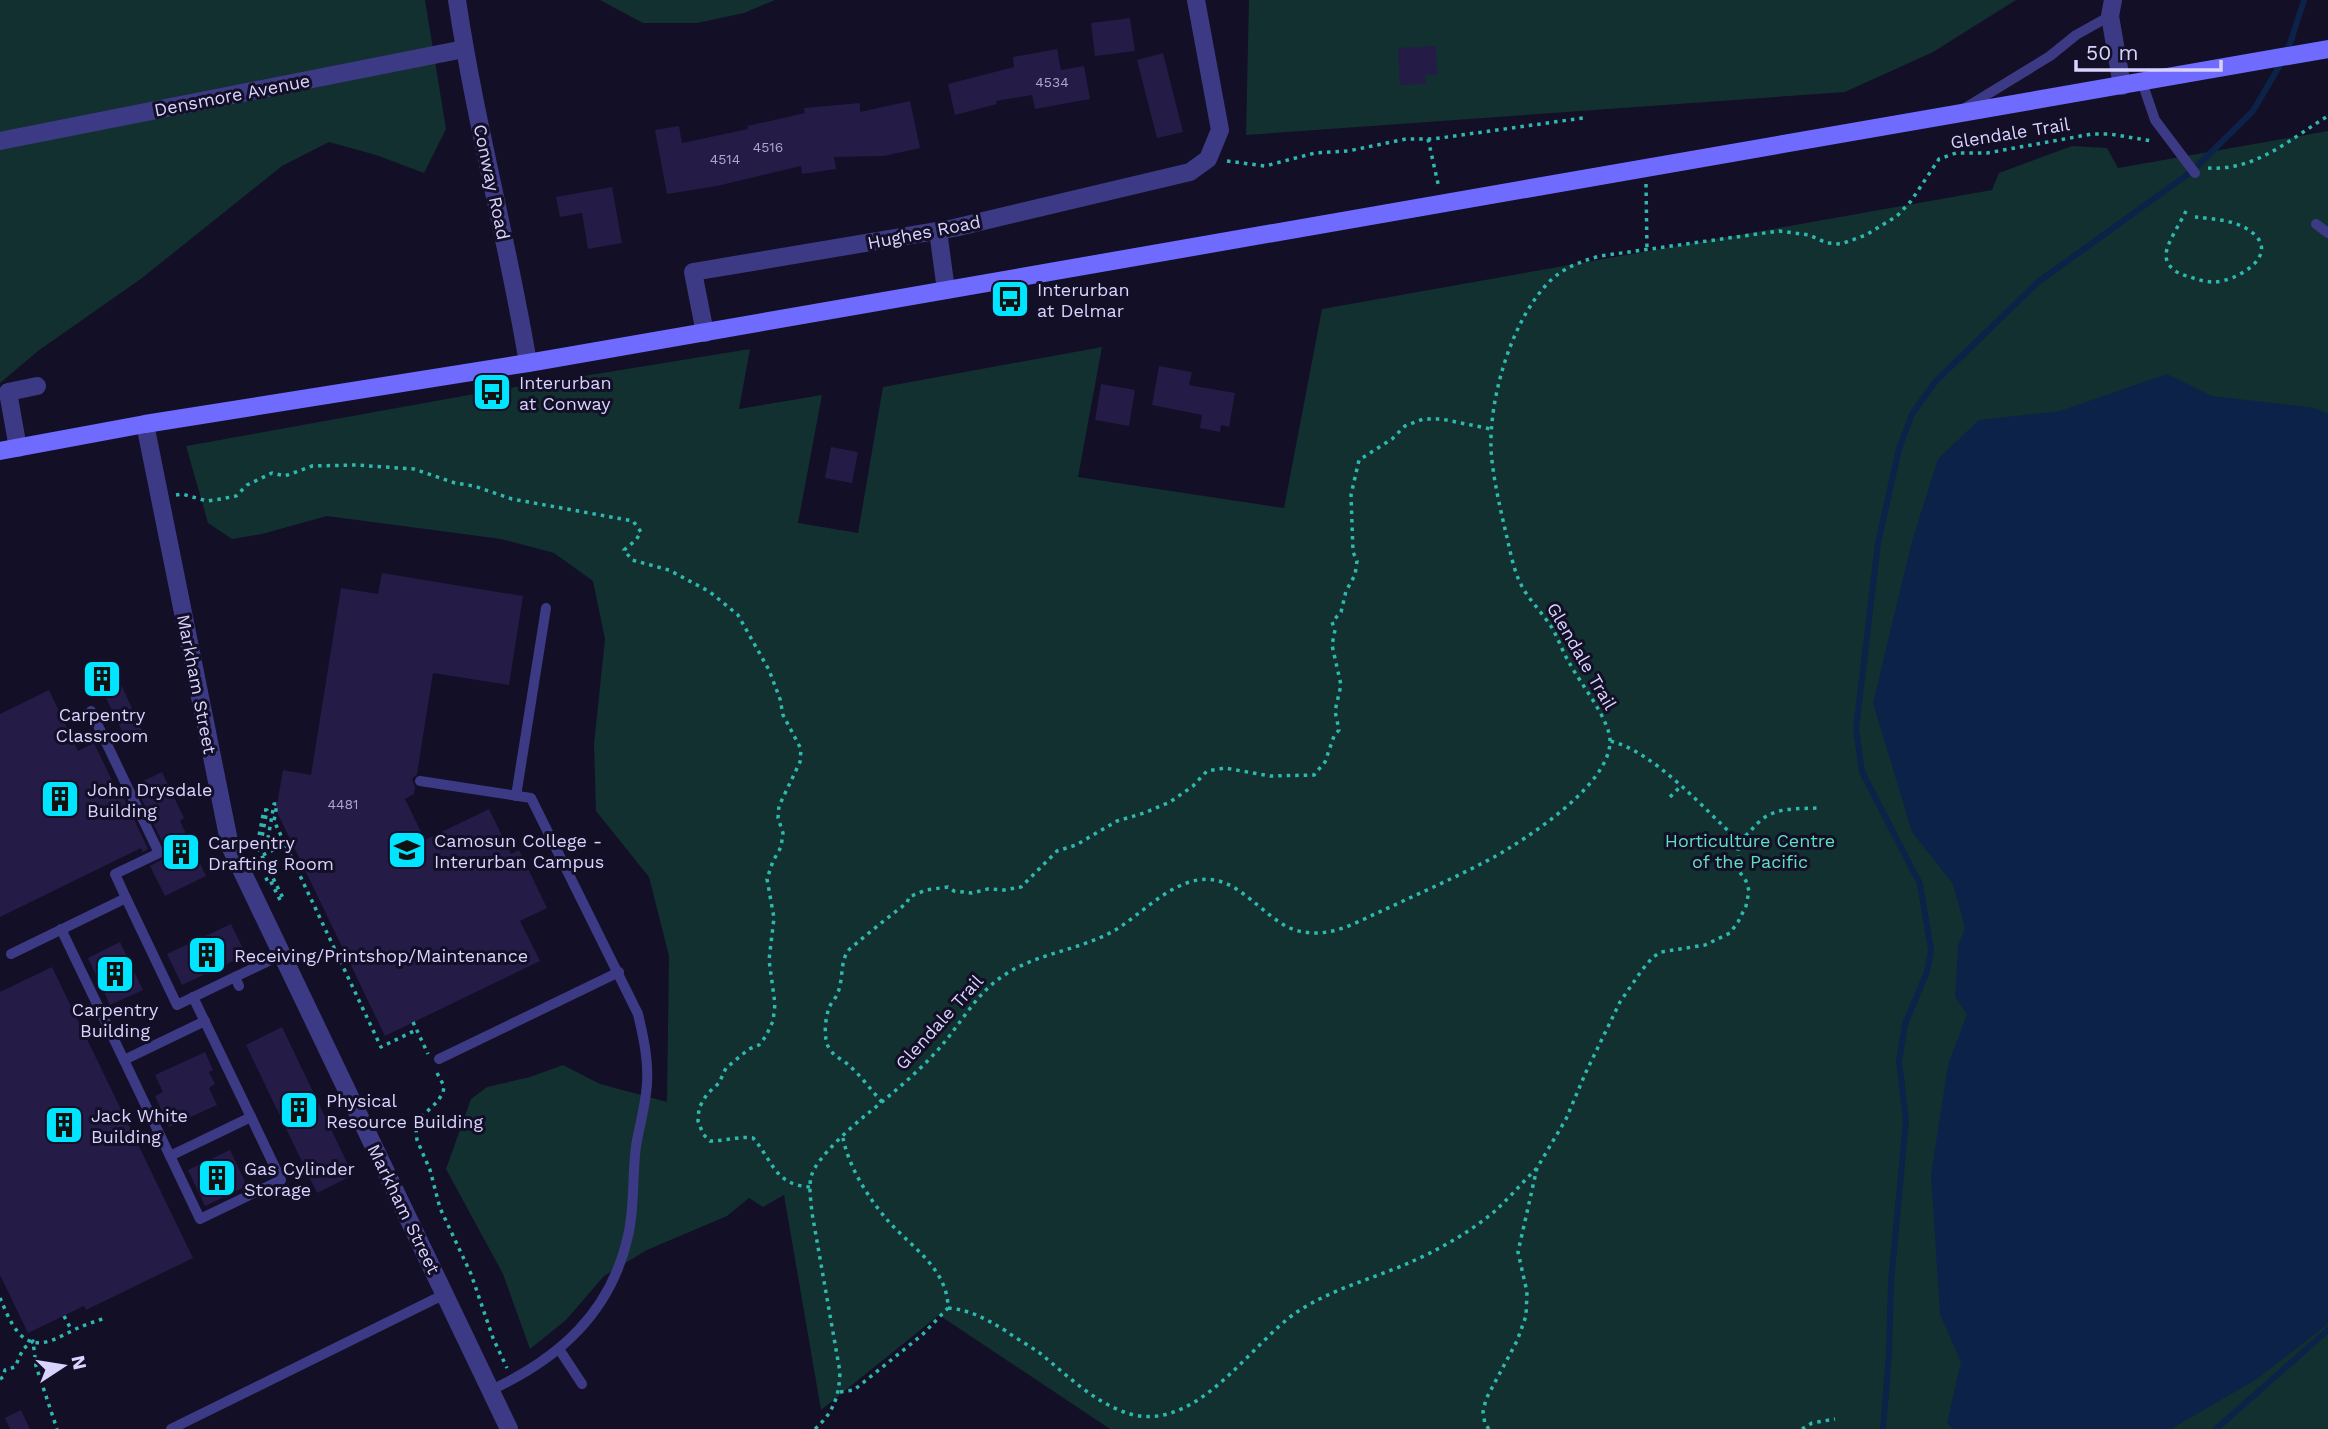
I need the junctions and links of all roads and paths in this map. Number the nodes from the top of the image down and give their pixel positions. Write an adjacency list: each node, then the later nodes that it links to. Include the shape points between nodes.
1 (457, 0): 5 (street, Conway Road)
2 (1196, 0): 14 (street, via 1220,131)
3 (2112, 8): 7 (street); 8 (lane, via 2050,56)
4 (2328, 48): 6 (main road)
5 (464, 49): 12 (street, Densmore Avenue); 26 (street, Conway Road)
6 (2142, 82): 7 (main road); 13 (lane, via 2155,120)
7 (2122, 86): 8 (main road)
8 (1954, 115): 15 (main road)
9 (2328, 116): 13 (path, Glendale Trail, via 2249,164 2200,167)
10 (1583, 118): 11 (path)
11 (1429, 139): 14 (path, via 1315,153 1265,166); 17 (path)
12 (0, 141)
13 (2180, 153): 16 (lane); 23 (path, Glendale Trail, via 2160,143 2092,134 1987,153 1956,153 1939,159 1897,216 1841,244 1779,231)
14 (1208, 159): 21 (street, Hughes Road, via 1190,172)
15 (1646, 168): 17 (main road); 23 (path)
16 (2195, 173)
17 (1442, 204): 24 (main road)
18 (2186, 211): 19 (path, via 2166,248 2166,259 2180,275 2213,282 2229,280 2256,263 2260,255 2257,237 2218,219)
19 (2194, 216)
20 (2316, 224): 22 (lane)
21 (938, 231): 24 (street); 25 (street, Hughes Road, via 694,272)
22 (2328, 233)
23 (1647, 251): 29 (path, Glendale Trail, via 1575,263 1538,295 1511,343)
24 (946, 290): 25 (main road)
25 (705, 333): 26 (main road)
26 (528, 363): 28 (main road)
27 (37, 386): 30 (street, via 8,392)
28 (145, 424): 30 (main road); 31 (street, Markham Street)
29 (1492, 429): 34 (path, Glendale Trail, via 1496,486 1523,589 1554,631 1602,716); 59 (path, via 1423,419 1405,426 1359,460 1351,495 1355,575 1341,612 1332,622 1340,685 1335,711 1339,730 1314,775 1270,776 1225,768 1207,771 1170,802 1056,851 1021,887 972,893 948,887 926,890 909,897 851,947 842,964 838,994 830,1006 827,1046)
30 (9, 449)
31 (160, 499): 51 (street, Markham Street, via 230,846); 64 (path, via 182,494 207,501 236,496 263,475 285,476 312,466 414,469 512,499 633,521 641,532 624,550 632,560 669,570 710,592 738,615 769,670 783,715 801,749 800,762 779,806 781,847 767,879 774,918 769,960 773,1021 759,1045 726,1068 699,1108 698,1121 710,1141 753,1138 786,1182)
32 (546, 608): 37 (lane)
33 (91, 711): 48 (lane, via 159,853 115,874)
34 (1610, 741): 36 (path, via 1623,744); 59 (path, Glendale Trail, via 1594,778 1551,821 1522,841 1412,897 1329,932 1295,930 1224,882 1209,879 1182,884 1106,935 1028,962 1001,977 982,993 921,1067)
35 (420, 781): 37 (lane)
36 (1681, 786): 38 (path); 40 (path)
37 (516, 796): 52 (lane, via 531,798)
38 (1671, 797)
39 (1817, 808): 40 (path, via 1771,814)
40 (1738, 840): 63 (path, via 1738,871 1749,891 1738,922 1730,933 1705,945 1661,952 1642,970 1620,1002 1566,1119)
41 (291, 841): 42 (path)
42 (285, 844): 43 (path, via 274,821 274,804); 44 (path); 55 (path, via 381,1047)
43 (267, 846): 44 (path); 45 (path, via 262,837 264,810 257,846)
44 (269, 852): 45 (path)
45 (262, 855): 46 (path); 47 (path, via 283,898 280,900 269,878)
46 (256, 858)
47 (260, 883)
48 (126, 898): 49 (lane); 53 (lane, via 177,1005)
49 (61, 929): 50 (lane); 57 (lane)
50 (11, 954)
51 (281, 955): 53 (lane, via 237,982); 65 (street, Markham Street)
52 (619, 972): 56 (lane); 72 (lane, via 638,1014 646,1048 647,1091 636,1145 629,1235 615,1278 592,1317)
53 (193, 997): 54 (lane)
54 (205, 1021): 57 (lane); 60 (lane)
55 (416, 1030)
56 (439, 1059)
57 (124, 1060): 62 (lane)
58 (443, 1086): 74 (path, via 437,1102 418,1121 417,1140 440,1208)
59 (882, 1102): 61 (path, Glendale Trail)
60 (251, 1117): 62 (lane); 62 (lane, via 281,1180 200,1219)
61 (843, 1138): 64 (path, Glendale Trail, via 817,1164); 67 (path, via 872,1202 941,1278)
62 (170, 1156)
63 (1537, 1168): 67 (path, via 1494,1212 1445,1245 1297,1312 1212,1390 1170,1415 1133,1415 1106,1403 981,1316); 83 (path, via 1518,1252 1527,1292 1526,1316 1486,1399 1483,1412)
64 (811, 1187): 77 (path, Glendale Trail, via 840,1372)
65 (445, 1294): 76 (street, Markham Street); 80 (lane)
66 (0, 1298): 71 (path, via 16,1331)
67 (948, 1308): 77 (path, via 854,1390)
68 (64, 1316): 70 (path)
69 (104, 1318): 70 (path)
70 (72, 1331): 71 (path, via 50,1342)
71 (33, 1341): 73 (path); 79 (path, via 36,1366)
72 (559, 1349): 74 (lane); 75 (lane)
73 (0, 1379)
74 (513, 1380): 76 (lane)
75 (582, 1384)
76 (491, 1390): 81 (street, Markham Street)
77 (839, 1392): 82 (path, via 826,1419)
78 (1835, 1419): 84 (path)
79 (57, 1429)
80 (171, 1429)
81 (509, 1429)
82 (815, 1429)
83 (1489, 1429)
84 (1802, 1429)

